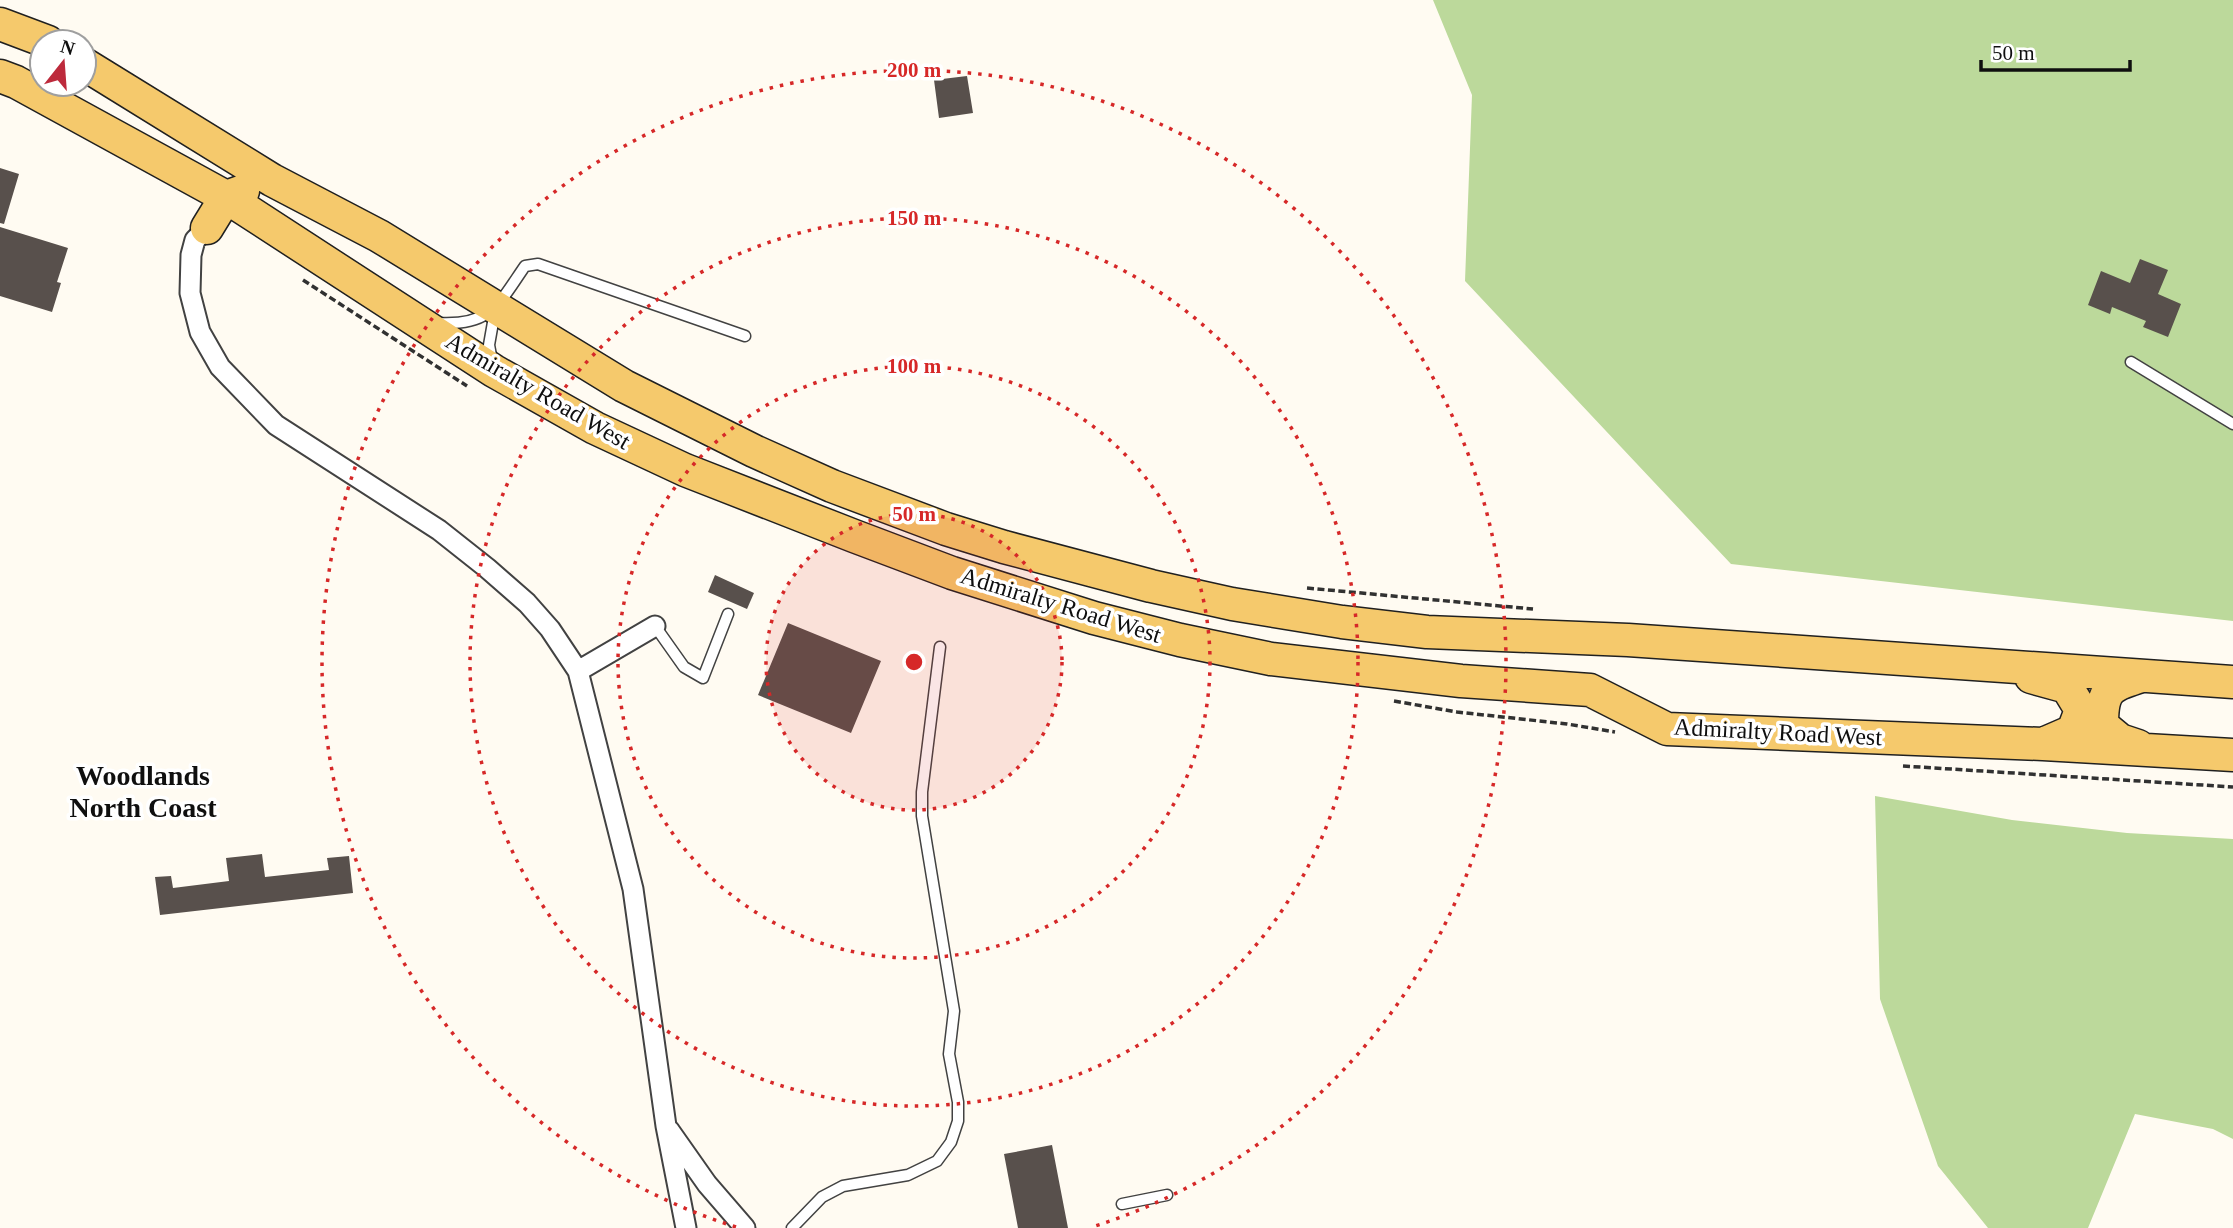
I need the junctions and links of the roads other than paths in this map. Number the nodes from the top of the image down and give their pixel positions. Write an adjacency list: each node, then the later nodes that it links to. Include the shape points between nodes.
1 (0, 24): 2 (main road)
2 (28, 34)
3 (98, 73): 5 (main road, Admiralty Road West)
4 (0, 76): 6 (main road, Admiralty Road West)
5 (214, 145): 7 (main road, Admiralty Road West); 8 (main road)
6 (183, 173): 8 (main road, Admiralty Road West); 9 (main road, via 204,208)
7 (272, 180): 8 (main road); 10 (main road, Admiralty Road West, via 379,236)
8 (226, 197): 9 (main road); 11 (main road, Admiralty Road West)
9 (207, 228): 20 (street, via 195,240 191,255 190,293 200,332 220,367 276,425 439,530 487,568 550,629)
10 (496, 307): 11 (lane, via 479,319 458,324); 12 (lane, via 524,266 538,264); 14 (lane, via 489,345); 19 (main road, Admiralty Road West, via 624,386 832,486 946,529 1151,586 1232,604 1427,632)
11 (420, 322): 14 (main road, Admiralty Road West)
12 (745, 336)
13 (2131, 362): 15 (lane)
14 (494, 371): 23 (main road, Admiralty Road West, via 595,428 685,470 952,573 1180,640 1271,659 1409,676 1590,690 1667,729)
15 (2233, 424)
16 (728, 614): 17 (lane, via 703,678 684,667)
17 (655, 626): 20 (street)
18 (940, 647): 31 (lane, via 922,816 954,1011 949,1054 958,1121 951,1142 937,1161 908,1175 843,1186 822,1197)
19 (1975, 662): 21 (main road, Admiralty Road West); 23 (main road, via 2067,687 2081,710 2073,731)
20 (578, 671): 26 (street, via 633,889)
21 (2145, 675): 22 (main road, Admiralty Road West); 24 (main road, via 2114,684 2102,703 2102,725 2120,740)
22 (2233, 681)
23 (2043, 744): 24 (main road, Admiralty Road West)
24 (2157, 751): 25 (main road, Admiralty Road West)
25 (2233, 755)
26 (666, 1126): 29 (street); 30 (street)
27 (1167, 1195): 28 (lane)
28 (1122, 1204)
29 (686, 1228)
30 (745, 1228)
31 (792, 1228)

